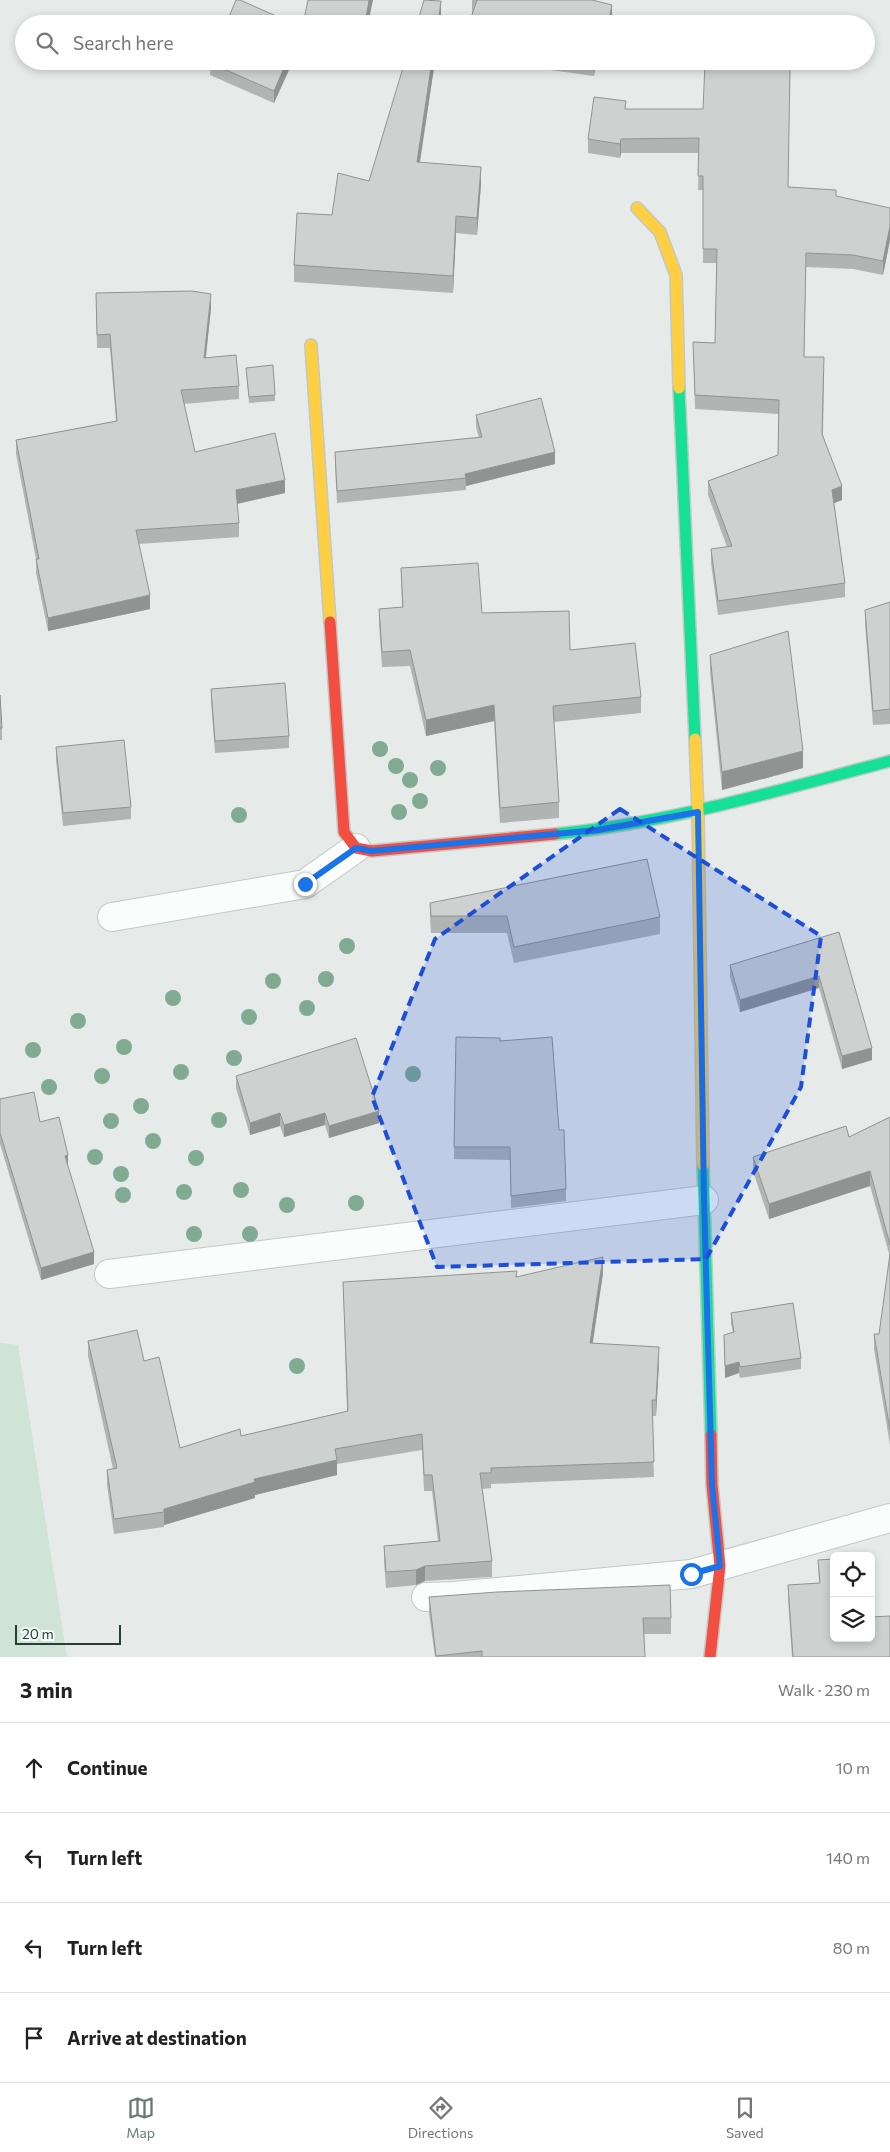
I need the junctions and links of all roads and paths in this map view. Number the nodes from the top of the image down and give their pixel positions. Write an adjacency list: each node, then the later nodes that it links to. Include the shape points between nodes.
1 (637, 208): 4 (street, via 660,232 676,275)
2 (311, 346): 5 (street, via 344,832)
3 (890, 761): 4 (street)
4 (698, 812): 5 (street, via 598,830 372,851); 7 (street)
5 (356, 848): 6 (street, via 305,884)
6 (112, 917)
7 (704, 1200): 8 (street); 10 (street, via 712,1485)
8 (109, 1274)
9 (890, 1518): 10 (street)
10 (720, 1566): 11 (street, via 691,1574); 12 (street)
11 (426, 1597)
12 (710, 1657)

